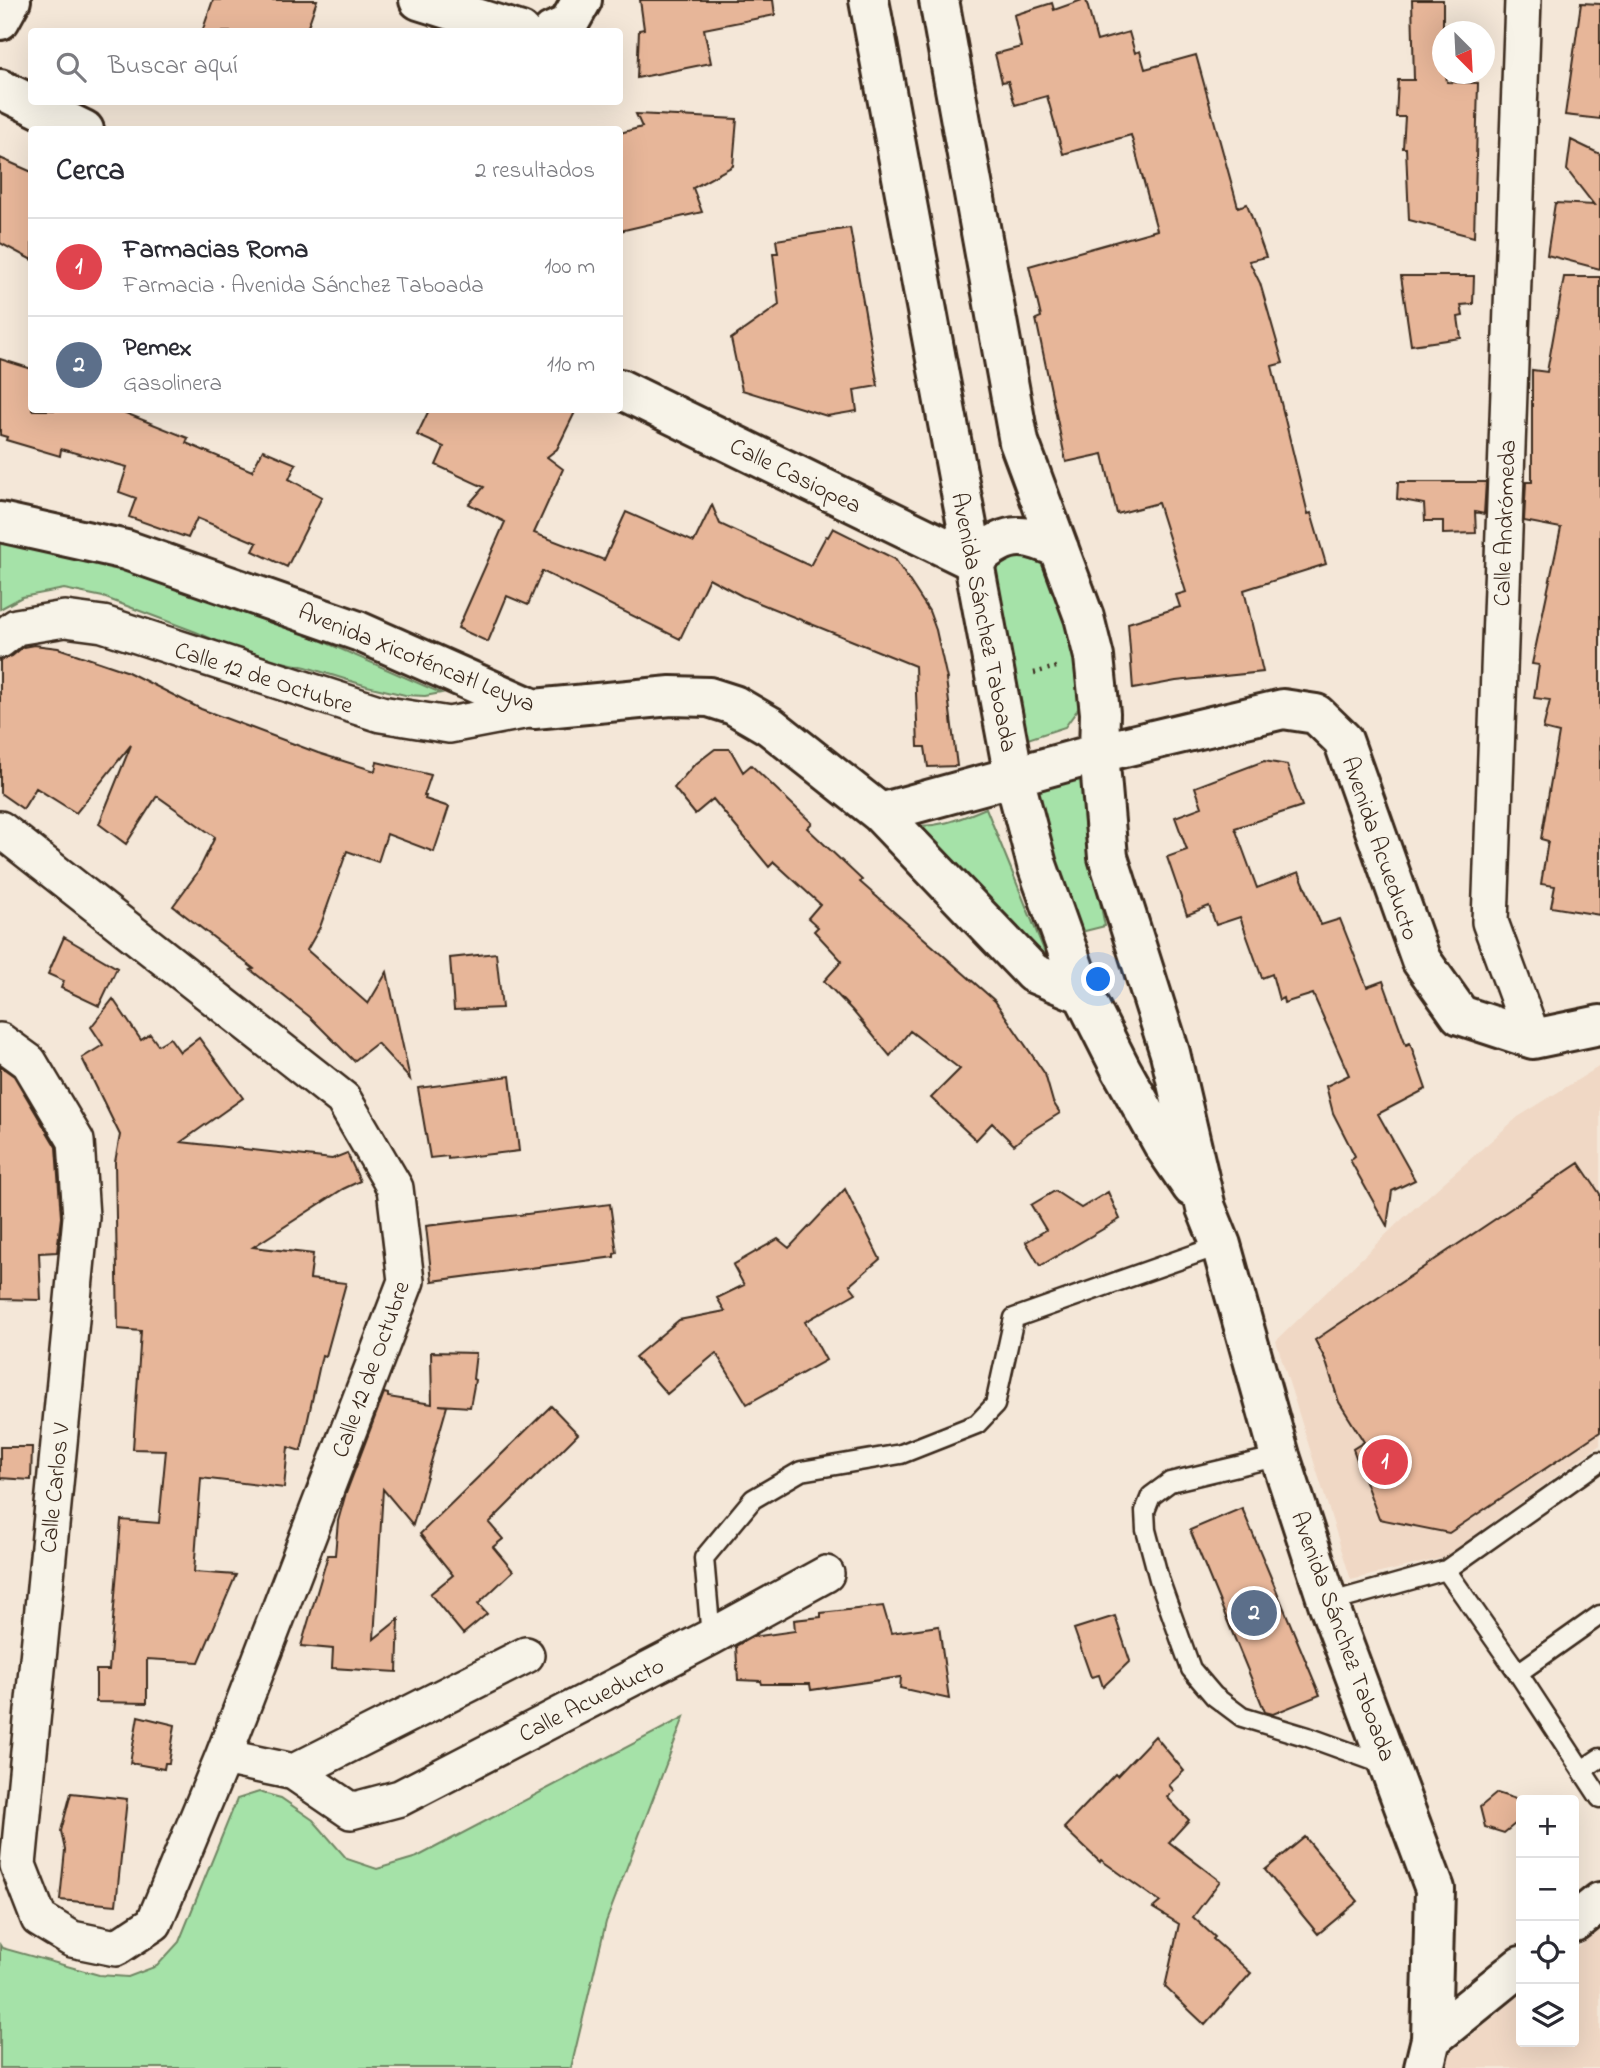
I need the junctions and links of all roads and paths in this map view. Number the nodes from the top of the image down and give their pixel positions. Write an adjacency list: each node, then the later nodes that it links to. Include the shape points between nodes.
1 (11, 0): 7 (main road)
2 (419, 0): 8 (main road)
3 (582, 0): 9 (main road, via 568,25)
4 (869, 0): 17 (main road, Avenida Sánchez Taboada)
5 (939, 0): 16 (main road, Avenida Sánchez Taboada, via 1019,442)
6 (1522, 0): 28 (street, Calle Andrómeda, via 1490,922)
7 (0, 19)
8 (508, 28)
9 (561, 28)
10 (0, 89): 11 (main road)
11 (28, 103)
12 (33, 105): 13 (main road)
13 (77, 126)
14 (623, 390): 17 (main road, Calle Casiopea)
15 (0, 522): 21 (main road, Avenida Xicoténcatl Leyva, via 126,550 358,631)
16 (1059, 549): 17 (main road, via 1038,538 1014,537 991,545); 19 (main road, Avenida Sánchez Taboada)
17 (973, 561): 20 (main road, Avenida Sánchez Taboada)
18 (0, 640): 21 (street, Calle 12 de Octubre, via 16,627 65,619 103,624 381,715 449,724)
19 (1094, 657): 20 (path); 22 (main road, Avenida Sánchez Taboada)
20 (996, 683): 23 (main road, Avenida Sánchez Taboada)
21 (534, 709): 24 (main road, Avenida Xicoténcatl Leyva, via 671,696 709,697 734,705 770,726)
22 (1099, 753): 23 (main road, Avenida Acueducto); 28 (main road, Avenida Acueducto, via 1283,709 1316,713 1343,740 1421,960 1460,1015); 30 (main road, Avenida Sánchez Taboada, via 1108,857 1170,1052)
23 (1014, 777): 24 (main road); 26 (main road, Avenida Sánchez Taboada, via 1037,865)
24 (880, 813): 26 (main road, Avenida Xicoténcatl Leyva, via 1033,973)
25 (0, 829): 41 (street, Calle 12 de Octubre, via 343,1099 395,1188 406,1281)
26 (1083, 994): 30 (main road, Avenida Sánchez Taboada, via 1158,1135)
27 (1600, 1025): 28 (main road)
28 (1533, 1039)
29 (0, 1041): 49 (street, Calle Carlos V, via 29,1062 76,1141 80,1217 18,1865 39,1919)
30 (1206, 1208): 31 (main road, Avenida Sánchez Taboada)
31 (1221, 1245): 32 (main road, Avenida Sánchez Taboada); 38 (lane, via 1014,1318 995,1405 977,1424 901,1454 801,1471 753,1499 704,1558)
32 (1280, 1456): 36 (main road, Avenida Sánchez Taboada); 43 (lane, via 1170,1482 1151,1496 1145,1511 1146,1530 1191,1670 1214,1696 1242,1717)
33 (1600, 1461): 34 (lane)
34 (1446, 1570): 36 (lane); 40 (lane)
35 (826, 1574): 38 (street, Calle Acueducto)
36 (1328, 1603): 43 (main road, Avenida Sánchez Taboada)
37 (1600, 1615): 40 (lane)
38 (710, 1637): 45 (street, Calle Acueducto, via 400,1798 351,1811)
39 (526, 1655): 45 (street)
40 (1518, 1673): 44 (lane)
41 (223, 1757): 45 (street); 49 (street, Calle 12 de Octubre, via 154,1923 116,1948)
42 (1600, 1758): 44 (lane)
43 (1391, 1768): 51 (main road, Avenida Sánchez Taboada, via 1435,1889)
44 (1582, 1770): 46 (lane)
45 (294, 1772)
46 (1600, 1798)
47 (1600, 1902): 48 (main road)
48 (1576, 1921)
49 (72, 1939)
50 (1516, 1971): 51 (main road)
51 (1427, 2054)

